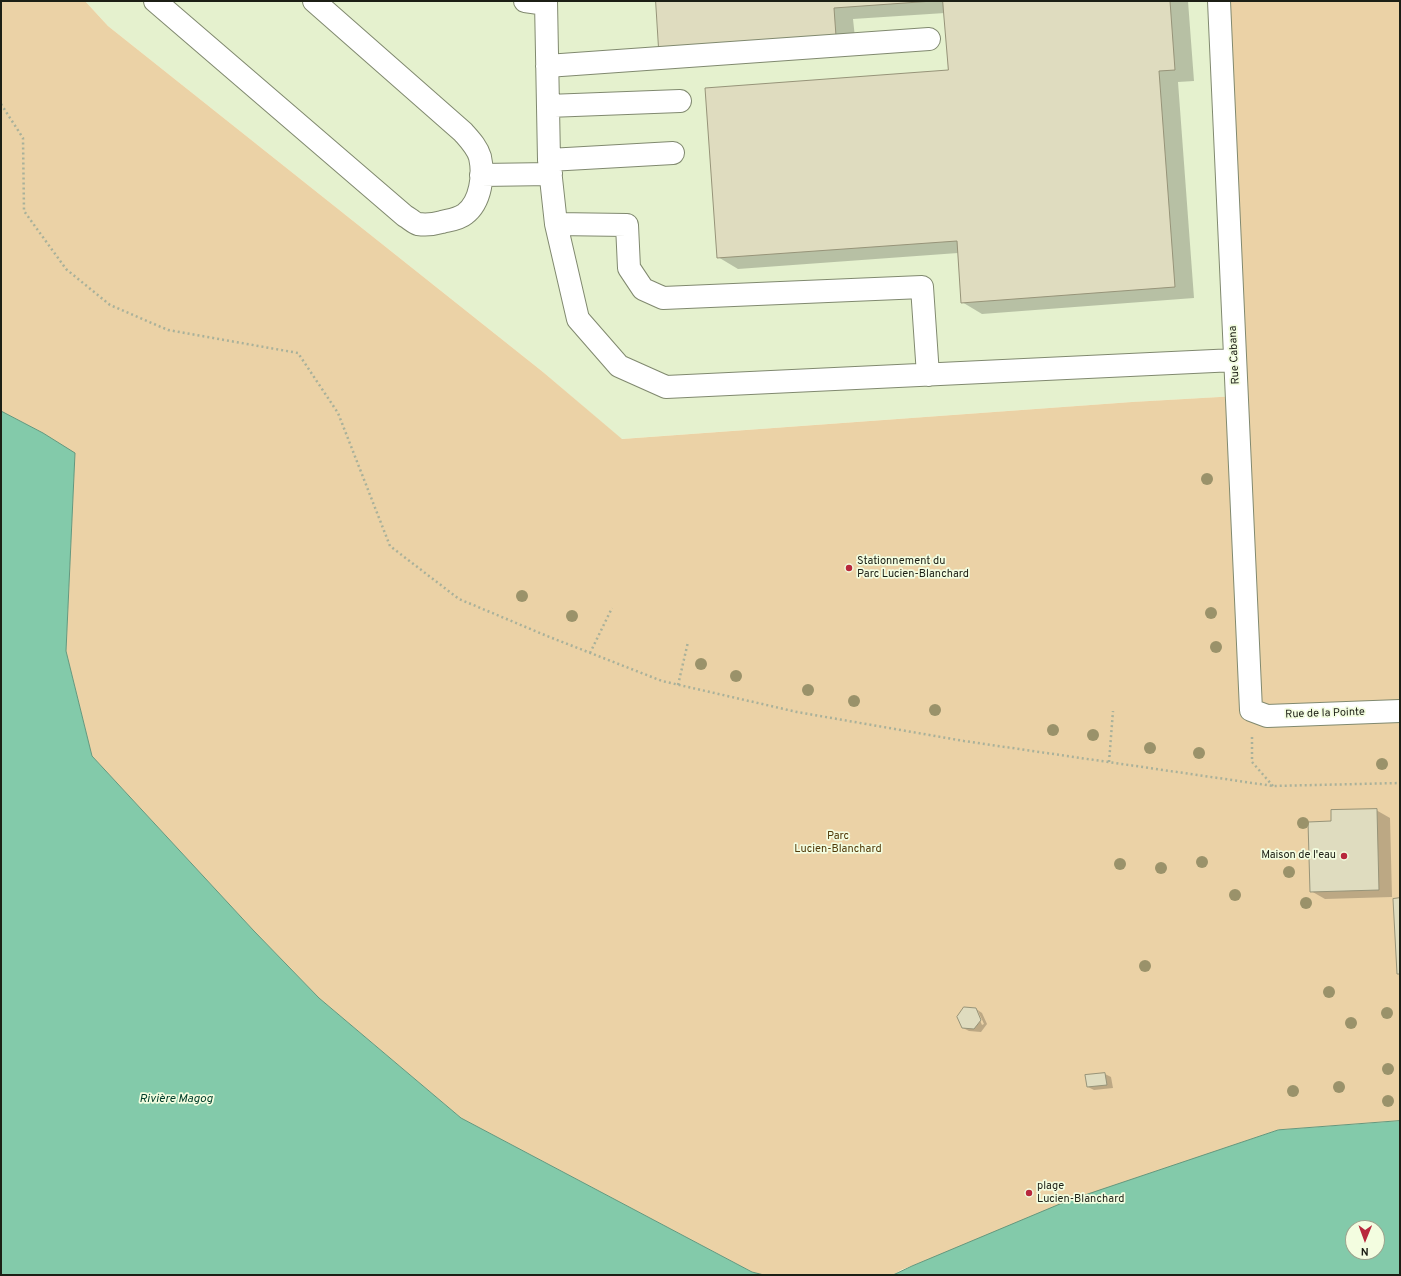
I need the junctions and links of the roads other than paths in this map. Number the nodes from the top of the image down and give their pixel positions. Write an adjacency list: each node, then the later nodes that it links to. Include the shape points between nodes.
1 (155, 1): 11 (street, via 417,224 436,224 465,214 474,203)
2 (314, 1): 11 (street, via 463,132 474,144 480,156)
3 (1219, 1): 13 (street, Rue Cabana)
4 (539, 2): 6 (street)
5 (929, 39): 6 (street)
6 (547, 66): 8 (street)
7 (680, 101): 8 (street)
8 (548, 106): 10 (street)
9 (673, 153): 10 (street)
10 (550, 167): 11 (street); 12 (street)
11 (481, 175)
12 (556, 224): 14 (street, via 578,319 619,366 666,387); 14 (street, via 627,225 629,268 643,290 663,298 922,287)
13 (1235, 360): 14 (street); 15 (street, Rue Cabana)
14 (928, 375)
15 (1251, 710): 16 (street, Rue de la Pointe, via 1267,716)
16 (1400, 711)

